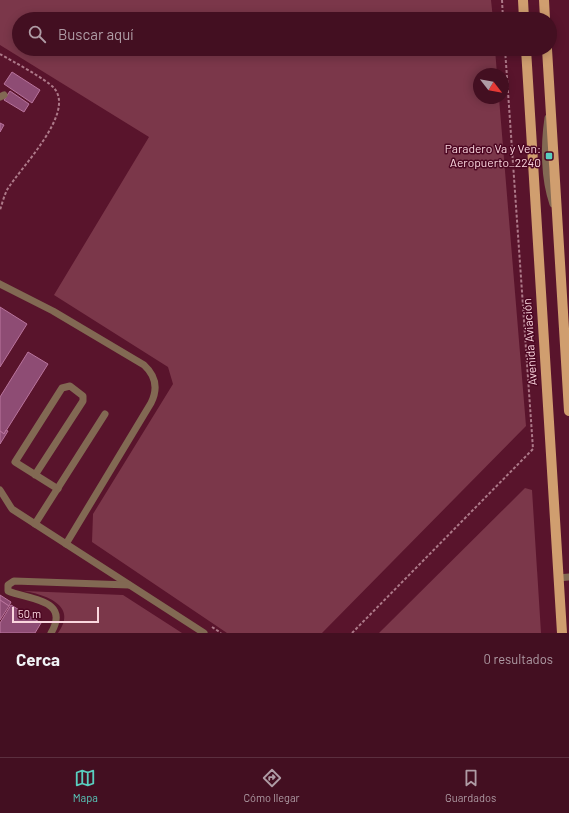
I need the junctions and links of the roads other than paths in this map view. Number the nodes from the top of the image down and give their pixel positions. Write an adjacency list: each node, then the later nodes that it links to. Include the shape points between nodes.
1 (523, 0): 3 (main road)
2 (544, 0): 4 (main road)
3 (524, 12)
4 (545, 12)
5 (526, 56): 16 (main road, Avenida Aviación)
6 (547, 56): 8 (main road)
7 (0, 284): 14 (lane, via 53,311 144,365 154,378 156,387 151,403)
8 (569, 411)
9 (105, 414): 11 (lane)
10 (36, 475): 10 (lane, via 83,401 81,393 70,386 62,388 15,462); 11 (lane)
11 (58, 489): 13 (lane)
12 (0, 490): 13 (lane, via 12,509)
13 (35, 524): 14 (lane)
14 (66, 544): 17 (lane)
15 (569, 577): 16 (lane)
16 (558, 578): 20 (main road, Avenida Aviación)
17 (129, 585): 18 (lane, via 14,581 8,585 8,591 39,599 50,605 57,615 57,623); 19 (lane)
18 (51, 633)
19 (204, 633)
20 (562, 633)

